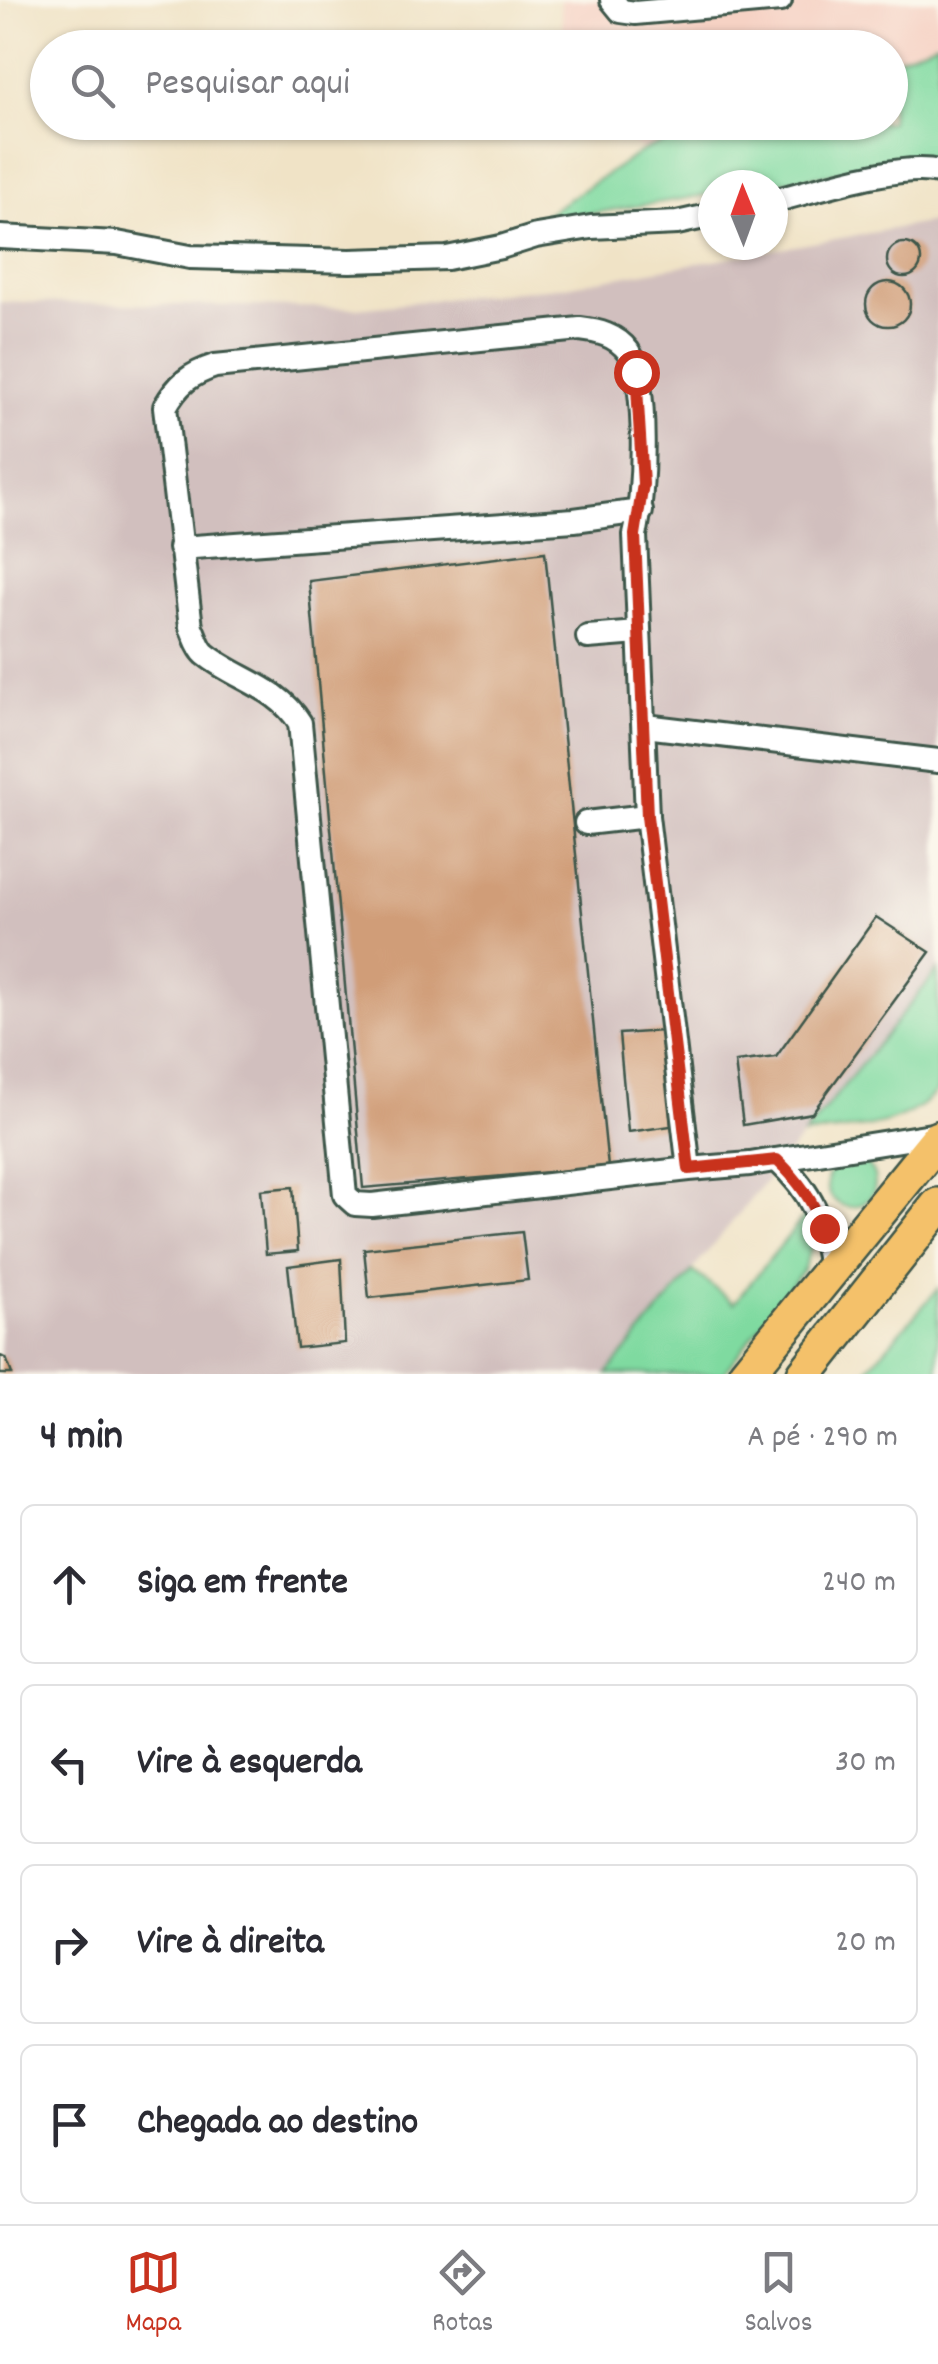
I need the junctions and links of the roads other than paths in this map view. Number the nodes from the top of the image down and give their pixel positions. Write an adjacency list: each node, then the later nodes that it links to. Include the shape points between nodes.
1 (612, 0): 3 (lane, via 621,12 636,14)
2 (780, 0): 3 (lane)
3 (700, 4)
4 (938, 172): 5 (lane, via 903,171)
5 (788, 197)
6 (698, 218): 7 (lane, via 555,233 447,258 369,261 190,257 117,243)
7 (0, 237)
8 (641, 511): 9 (lane); 9 (lane, via 636,372 615,339 580,329 194,372 165,406); 10 (lane, via 635,535)
9 (180, 548): 18 (lane, via 191,626 202,652 290,707 300,724 345,1195 372,1206)
10 (638, 633): 11 (lane); 12 (lane)
11 (588, 637)
12 (645, 726): 13 (lane); 14 (lane)
13 (938, 760)
14 (647, 816): 15 (lane); 18 (lane)
15 (586, 823)
16 (938, 1136): 17 (lane); 21 (highway)
17 (777, 1160): 18 (lane); 21 (lane, via 811,1198)
18 (689, 1169)
19 (938, 1206): 22 (highway)
20 (938, 1217): 22 (lane)
21 (830, 1268): 23 (highway)
22 (864, 1297): 24 (highway)
23 (746, 1374)
24 (805, 1374)

